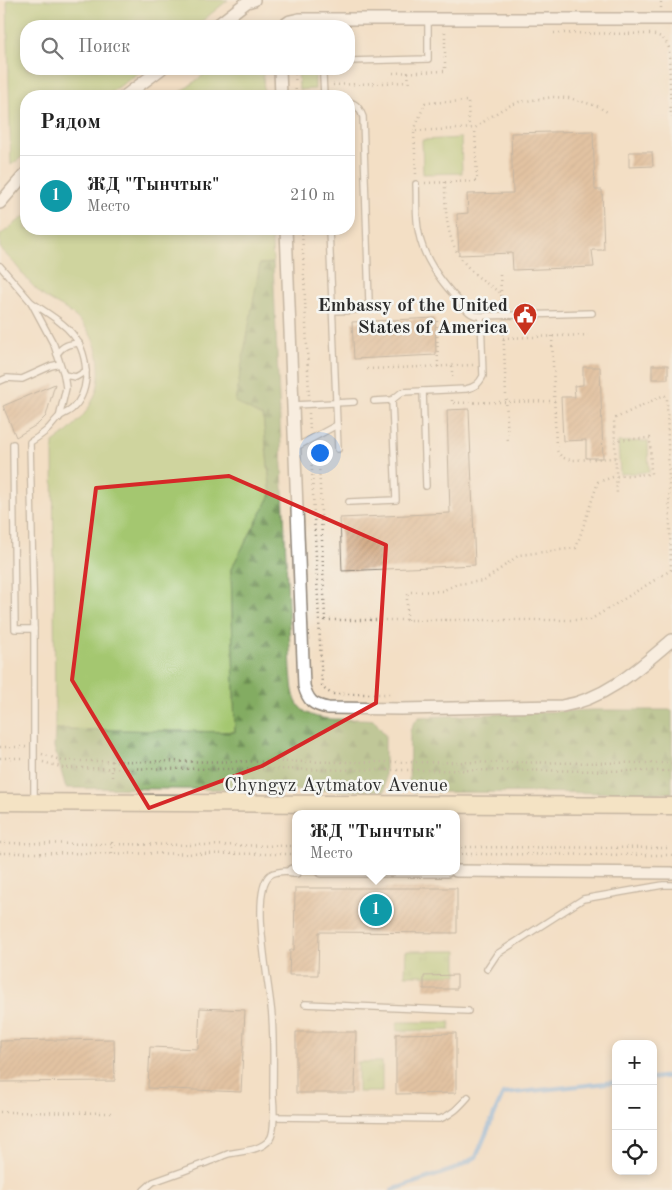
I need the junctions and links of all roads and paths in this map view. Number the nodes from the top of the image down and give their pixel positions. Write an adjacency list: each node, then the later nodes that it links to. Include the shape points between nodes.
1 (254, 0): 4 (street)
2 (428, 19): 3 (street); 7 (street); 9 (lane, via 428,59)
3 (672, 19)
4 (224, 20)
5 (294, 20): 6 (street)
6 (308, 20)
7 (355, 22)
8 (552, 33): 22 (path, via 649,34 662,37 669,48)
9 (355, 61)
10 (408, 72): 15 (path, via 409,84)
11 (153, 75): 16 (street)
12 (280, 75): 17 (street)
13 (295, 75): 18 (path)
14 (323, 75): 19 (lane)
15 (332, 85)
16 (134, 90)
17 (281, 90)
18 (296, 90)
19 (324, 90)
20 (355, 105): 37 (lane, via 361,109 363,117 369,302 360,310)
21 (609, 113): 24 (path, via 598,106 569,98 535,99 504,108)
22 (671, 118)
23 (469, 128): 24 (path); 25 (path); 25 (path, via 468,101 425,103)
24 (475, 128): 27 (path, via 478,181)
25 (414, 131): 28 (path)
26 (20, 180): 29 (street)
27 (445, 182): 28 (path); 35 (path, via 445,210 454,248 474,274)
28 (416, 184): 39 (lane, via 419,234 428,258 441,280 468,312)
29 (0, 203)
30 (286, 235): 63 (street)
31 (302, 235): 61 (path)
32 (329, 235): 37 (lane)
33 (0, 266): 36 (lane)
34 (500, 275): 35 (path)
35 (501, 293): 40 (path)
36 (31, 302): 45 (lane, via 61,322); 46 (lane)
37 (332, 311): 60 (lane)
38 (592, 313): 40 (lane)
39 (482, 316): 40 (lane); 48 (lane)
40 (502, 316): 44 (path)
41 (437, 320): 49 (path)
42 (588, 335): 43 (path)
43 (552, 336): 44 (path); 57 (path)
44 (503, 338): 59 (path)
45 (79, 342): 46 (lane, via 65,345); 51 (lane)
46 (57, 354): 47 (lane)
47 (60, 364): 52 (lane); 53 (lane, via 22,379)
48 (483, 365): 49 (path); 54 (lane, via 483,376 474,387)
49 (438, 367): 50 (path)
50 (367, 370)
51 (86, 371): 52 (lane, via 76,377); 64 (lane, via 82,394 73,408)
52 (64, 375): 64 (lane, via 66,388)
53 (1, 378)
54 (423, 391): 55 (lane, via 402,392); 75 (lane)
55 (392, 400): 56 (lane); 77 (lane, via 396,500)
56 (374, 401)
57 (555, 401): 59 (path); 72 (path, via 556,447 561,457 572,460)
58 (354, 402): 60 (lane)
59 (506, 402): 62 (path); 69 (path)
60 (336, 403): 61 (lane); 65 (lane)
61 (309, 404): 63 (lane); 66 (path)
62 (452, 404)
63 (294, 405): 70 (street)
64 (59, 418): 79 (lane, via 30,442)
65 (337, 425): 66 (lane); 71 (lane)
66 (311, 439): 70 (lane); 81 (path, via 322,686 334,694)
67 (615, 440): 72 (path); 74 (path, via 650,438 651,474); 78 (path, via 614,418 661,396 667,397 671,570 590,620)
68 (13, 444): 79 (lane, via 15,629)
69 (508, 444)
70 (296, 447): 80 (street, via 304,686 310,700 318,706 400,709 574,704 617,685)
71 (338, 449)
72 (616, 458): 74 (path)
73 (319, 460): 78 (path, via 325,620)
74 (616, 476): 76 (path); 78 (path, via 598,482 576,548 519,555 484,581 457,584 442,591 410,592 407,596)
75 (426, 486)
76 (617, 495)
77 (349, 502)
78 (407, 620)
79 (34, 629): 83 (lane)
80 (672, 640)
81 (393, 694)
82 (0, 747): 83 (path, via 26,747)
83 (35, 751): 85 (lane); 86 (path, via 63,761)
84 (0, 758): 85 (path)
85 (35, 760): 88 (path, via 64,768); 92 (lane)
86 (112, 761): 87 (path); 88 (path)
87 (672, 763)
88 (112, 768): 89 (path); 90 (path)
89 (672, 771)
90 (112, 778)
91 (0, 802): 92 (main road, Chyngyz Aytmatov Avenue)
92 (34, 802): 93 (main road, Chyngyz Aytmatov Avenue)
93 (672, 806)
94 (112, 839): 96 (path)
95 (0, 843): 96 (path)
96 (112, 844): 97 (path); 101 (path)
97 (292, 846)
98 (460, 847): 99 (path)
99 (672, 848)
100 (0, 853): 101 (path)
101 (112, 853): 102 (path)
102 (292, 854)
103 (460, 854): 104 (path)
104 (672, 855)
105 (292, 871): 115 (lane, via 270,875 263,889 261,918 272,1016)
106 (460, 871): 107 (street)
107 (672, 873)
108 (672, 885): 109 (lane, via 583,900 497,954)
109 (487, 969)
110 (305, 1004): 111 (lane)
111 (468, 1011)
112 (468, 1097): 115 (lane, via 450,1116 440,1119)
113 (0, 1112): 114 (path)
114 (114, 1113)
115 (274, 1118): 116 (lane, via 272,1135 261,1146 228,1154 154,1182)
116 (144, 1190)

